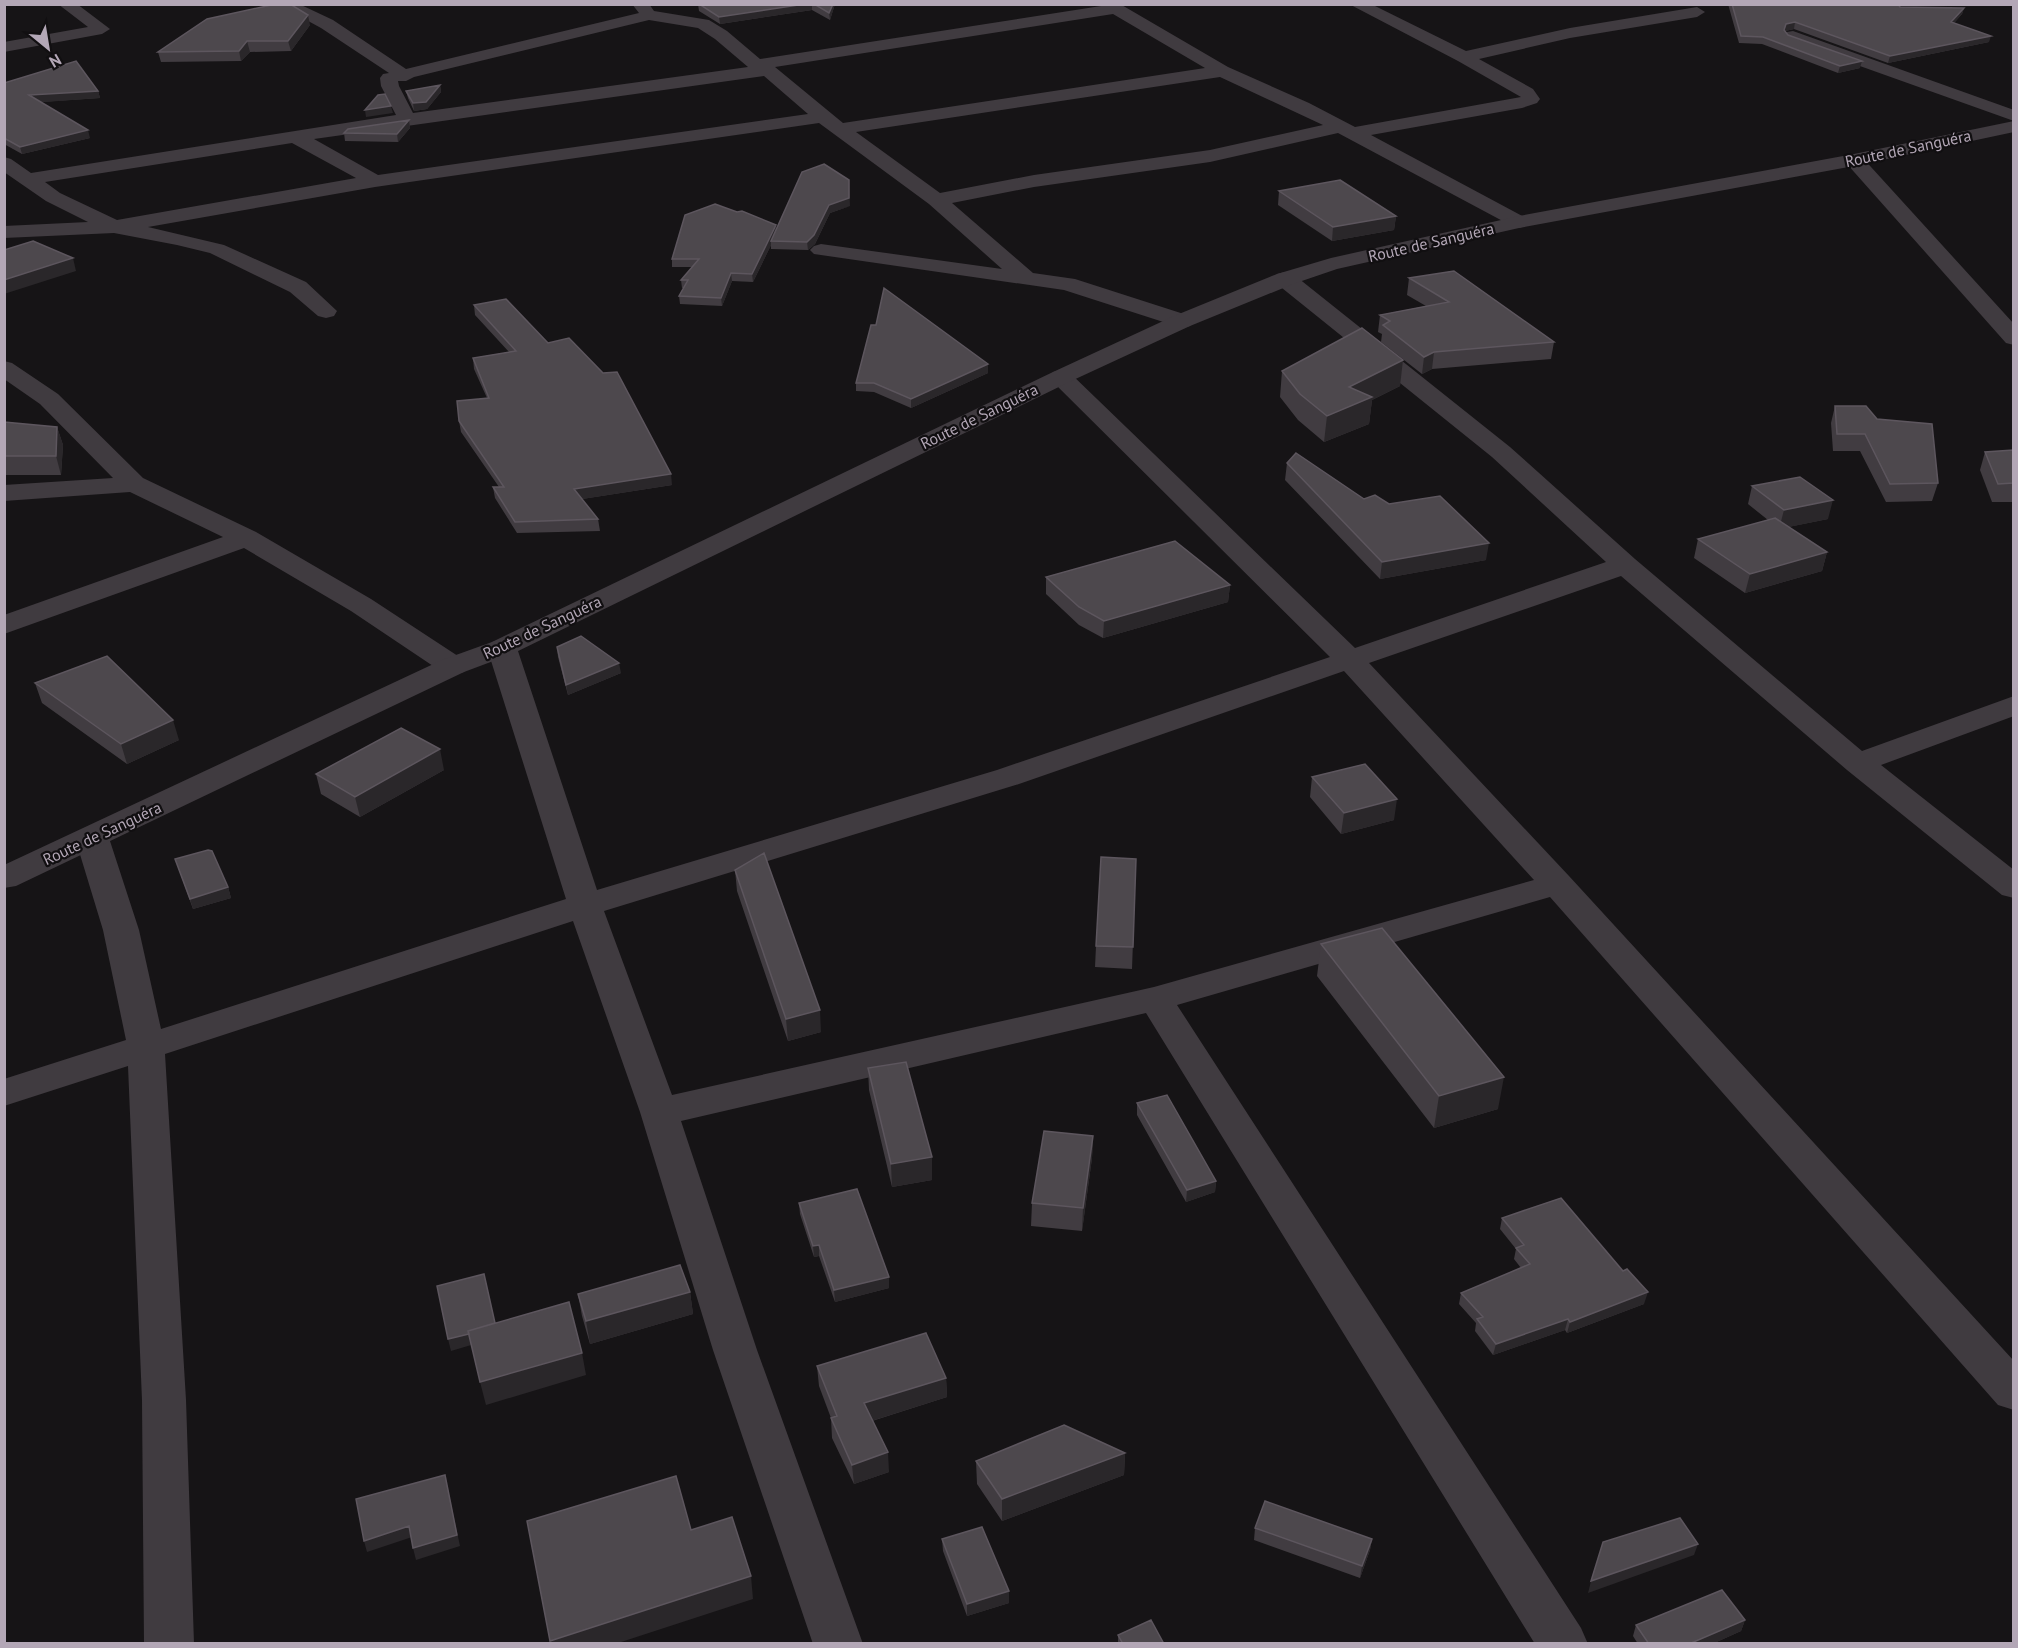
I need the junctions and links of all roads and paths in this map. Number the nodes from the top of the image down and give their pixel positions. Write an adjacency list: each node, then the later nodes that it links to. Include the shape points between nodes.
1 (66, 4): 8 (street, via 102,29)
2 (285, 4): 12 (street, via 327,24)
3 (1357, 4): 9 (street)
4 (1111, 7): 10 (street); 11 (street)
5 (644, 10): 10 (street, via 703,24); 12 (street)
6 (1696, 12): 9 (street, via 1570,33)
7 (1793, 36): 13 (street)
8 (4, 47)
9 (1464, 57): 17 (street, via 1532,99)
10 (762, 68): 14 (street); 15 (street)
11 (1222, 71): 15 (street); 17 (street)
12 (406, 76): 14 (street, via 389,78)
13 (2013, 116)
14 (407, 119): 18 (street)
15 (831, 123): 22 (street); 23 (street)
16 (2013, 126): 19 (street, Route de Sanguéra)
17 (1346, 130): 23 (street); 24 (street)
18 (294, 136): 21 (street); 22 (street)
19 (1854, 160): 24 (street, Route de Sanguéra); 32 (street)
20 (4, 163): 21 (street)
21 (30, 179): 25 (street, via 53,196)
22 (375, 181): 25 (street)
23 (936, 200): 28 (street)
24 (1519, 222): 29 (street, Route de Sanguéra, via 1331,264)
25 (114, 227): 26 (street); 30 (street, via 217,249 298,287)
26 (4, 232)
27 (821, 250): 28 (street)
28 (1026, 278): 31 (street, via 1067,284)
29 (1285, 279): 31 (street, Route de Sanguéra); 38 (street, via 1501,452)
30 (326, 311)
31 (1182, 321): 34 (street, Route de Sanguéra)
32 (2013, 338)
33 (4, 368): 35 (street, via 49,399)
34 (1061, 377): 40 (street, Route de Sanguéra); 41 (street)
35 (134, 484): 36 (street); 37 (street)
36 (4, 493)
37 (246, 538): 39 (street); 42 (street, via 361,605)
38 (1625, 565): 41 (street); 44 (street)
39 (4, 625)
40 (502, 648): 42 (street, Route de Sanguéra); 49 (street)
41 (1350, 660): 47 (street); 49 (street, via 1008,777)
42 (453, 666): 45 (street, Route de Sanguéra)
43 (2013, 705): 44 (street)
44 (1858, 763): 48 (street)
45 (92, 838): 46 (street, Route de Sanguéra); 51 (street, via 121,930)
46 (4, 878)
47 (1557, 884): 50 (street); 54 (street)
48 (2013, 887)
49 (585, 905): 51 (street); 53 (street)
50 (1155, 999): 53 (street); 57 (street)
51 (146, 1046): 52 (street); 55 (street, via 164,1400)
52 (4, 1093)
53 (659, 1112): 56 (street, via 735,1350)
54 (2013, 1392)
55 (169, 1644)
56 (838, 1644)
57 (1563, 1644)

